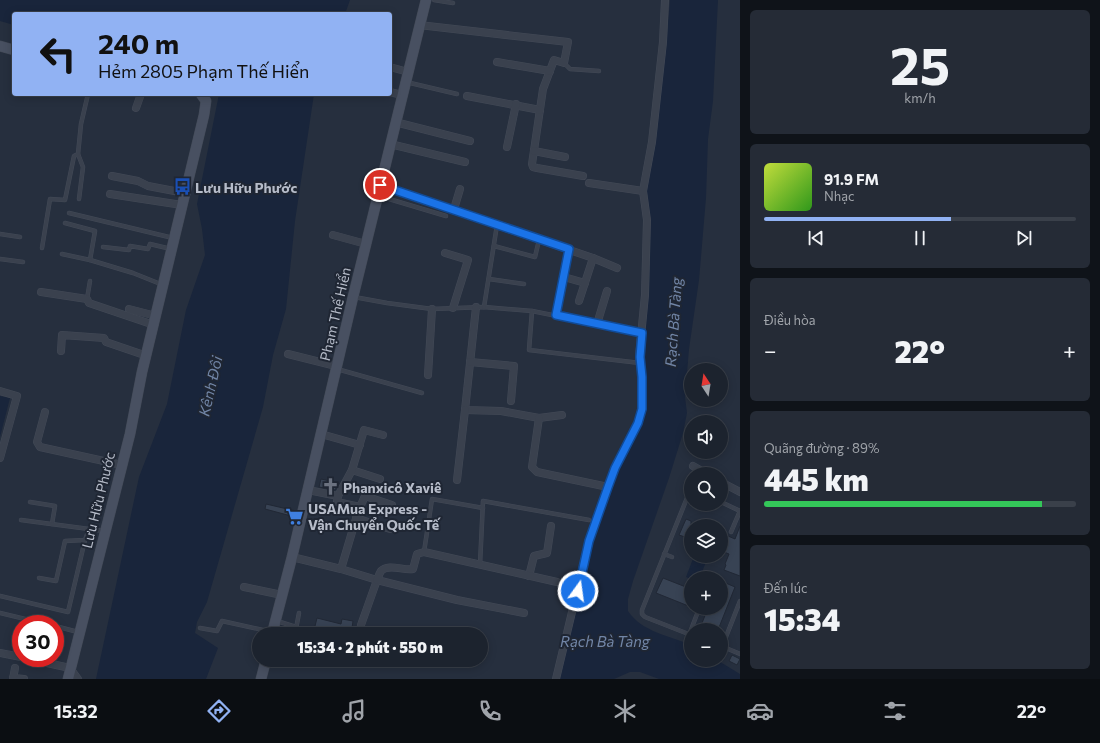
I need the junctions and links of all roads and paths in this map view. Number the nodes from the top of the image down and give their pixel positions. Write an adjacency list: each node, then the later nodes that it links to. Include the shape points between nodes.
1 (426, 0): 5 (main road, Phạm Thế Hiển)
2 (434, 0): 4 (lane)
3 (665, 0): 37 (street, via 663,42)
4 (453, 3)
5 (419, 25): 9 (street, via 568,42); 13 (main road, Phạm Thế Hiển)
6 (0, 46): 7 (main road)
7 (12, 49)
8 (497, 62): 11 (street)
9 (564, 62): 11 (street, via 554,60); 12 (lane, via 570,69)
10 (392, 68): 13 (street)
11 (550, 71): 23 (street, via 543,89)
12 (599, 71)
13 (406, 77): 15 (lane); 16 (main road, Phạm Thế Hiển)
14 (392, 92): 16 (street)
15 (457, 94)
16 (402, 95): 24 (main road, Phạm Thế Hiển)
17 (88, 96): 29 (lane)
18 (140, 96): 22 (street)
19 (203, 96): 38 (main road, Lưu Hữu Phước, via 206,101 204,115)
20 (466, 96): 21 (street)
21 (516, 104): 23 (street); 27 (street)
22 (136, 108)
23 (540, 110): 28 (street)
24 (395, 122): 25 (street); 26 (main road, Phạm Thế Hiển)
25 (470, 140)
26 (390, 144): 31 (street); 35 (main road, Phạm Thế Hiển)
27 (507, 147)
28 (534, 151): 30 (street); 33 (street, via 533,167)
29 (78, 154): 41 (lane, via 83,167); 56 (lane, via 74,156 65,200 50,199)
30 (565, 157)
31 (465, 162)
32 (112, 176): 38 (street)
33 (583, 176)
34 (589, 183): 37 (street)
35 (380, 185): 40 (main road, Phạm Thế Hiển); 43 (street)
36 (460, 189): 43 (street)
37 (643, 192): 86 (street, via 647,220)
38 (185, 193): 42 (main road, Lưu Hữu Phước)
39 (110, 194): 42 (street)
40 (378, 196): 45 (lane); 53 (main road, Phạm Thế Hiển)
41 (80, 199)
42 (182, 205): 51 (main road, Lưu Hữu Phước)
43 (454, 209): 47 (street)
44 (69, 213): 51 (lane)
45 (446, 216)
46 (65, 223): 63 (lane, via 96,231)
47 (497, 224): 52 (street); 54 (lane)
48 (0, 234): 50 (lane)
49 (332, 235): 53 (street)
50 (20, 237)
51 (174, 238): 57 (main road, Lưu Hữu Phước)
52 (540, 239): 54 (lane, via 535,257); 58 (street)
53 (366, 244): 74 (main road, Phạm Thế Hiển)
54 (494, 246): 67 (lane)
55 (104, 247): 57 (lane, via 129,250 130,246 148,249 150,244)
56 (42, 248)
57 (172, 249): 71 (main road, Lưu Hữu Phước)
58 (569, 249): 61 (street); 66 (street)
59 (445, 253): 79 (street, via 468,260)
60 (62, 254): 63 (lane)
61 (593, 258): 65 (street); 70 (street)
62 (0, 259): 64 (lane)
63 (90, 260): 71 (lane)
64 (23, 262)
65 (617, 268)
66 (564, 277): 70 (street); 83 (street)
67 (489, 279): 69 (lane); 78 (lane)
68 (90, 281): 75 (lane)
69 (524, 284)
70 (585, 284): 76 (street)
71 (164, 285): 84 (main road, Lưu Hữu Phước)
72 (607, 291): 85 (street)
73 (41, 292): 75 (street)
74 (353, 297): 80 (lane); 92 (main road, Phạm Thế Hiển)
75 (87, 299): 84 (street, via 89,303)
76 (579, 301)
77 (476, 307): 78 (lane); 79 (lane); 90 (street)
78 (484, 307): 82 (lane)
79 (453, 308): 80 (lane)
80 (432, 309): 93 (street)
81 (128, 310): 84 (street)
82 (532, 311): 83 (lane); 91 (lane, via 529,350)
83 (556, 315): 85 (lane)
84 (155, 321): 89 (main road, Lưu Hữu Phước)
85 (597, 324): 86 (lane)
86 (642, 333): 91 (street)
87 (61, 351): 89 (street, via 62,335 104,338 106,342)
88 (288, 354): 92 (street)
89 (146, 356): 105 (main road, Lưu Hữu Phước)
90 (470, 362): 96 (street, via 514,366); 97 (street)
91 (640, 363): 110 (street, via 642,409)
92 (336, 368): 95 (lane); 101 (main road, Phạm Thế Hiển)
93 (428, 375)
94 (0, 392): 104 (street, via 17,396)
95 (422, 393)
96 (511, 401)
97 (465, 410): 100 (street, via 501,411); 108 (street)
98 (45, 412): 105 (street, via 36,442 40,447)
99 (562, 415): 100 (street)
100 (539, 418): 110 (street, via 532,467 536,472)
101 (321, 434): 103 (street); 111 (main road, Phạm Thế Hiển)
102 (383, 435): 103 (street, via 364,430)
103 (360, 445): 106 (street)
104 (0, 458)
105 (122, 465): 128 (main road, Lưu Hữu Phước)
106 (352, 470): 107 (street); 113 (street)
107 (380, 479)
108 (457, 480)
109 (728, 486): 112 (street)
110 (608, 487): 172 (street, via 589,541)
111 (308, 490): 113 (street); 133 (main road, Phạm Thế Hiển)
112 (740, 492)
113 (338, 496): 118 (street, via 337,502)
114 (30, 502): 124 (lane, via 55,506)
115 (392, 505): 118 (street, via 365,496)
116 (684, 505): 132 (lane)
117 (728, 505): 120 (lane)
118 (360, 507): 121 (street)
119 (482, 508): 123 (lane, via 483,501); 131 (lane, via 432,499); 135 (lane)
120 (740, 511): 129 (lane)
121 (356, 518): 127 (street); 136 (street)
122 (21, 520): 124 (lane)
123 (589, 520)
124 (52, 524): 126 (lane)
125 (551, 526): 137 (street, via 547,553 534,556)
126 (89, 529): 128 (lane); 130 (lane)
127 (390, 529)
128 (105, 531): 157 (main road, Lưu Hữu Phước)
129 (731, 532)
130 (85, 540): 138 (lane, via 65,541 56,580); 143 (lane, via 68,612)
131 (424, 552): 135 (street); 139 (street, via 417,554 413,569 386,568 381,571)
132 (664, 554): 134 (lane); 158 (lane, via 642,614)
133 (292, 557): 136 (street); 142 (main road, Phạm Thế Hiển)
134 (672, 557)
135 (480, 565): 137 (street)
136 (341, 569): 139 (street)
137 (529, 576): 140 (street)
138 (39, 578)
139 (377, 580): 147 (street); 150 (street)
140 (556, 582)
141 (244, 586): 142 (street)
142 (282, 595): 149 (main road, Phạm Thế Hiển)
143 (0, 596)
144 (740, 601): 156 (lane)
145 (0, 613): 148 (lane)
146 (300, 613): 152 (lane)
147 (524, 613)
148 (12, 616)
149 (276, 621): 151 (main road, Phạm Thế Hiển); 152 (lane)
150 (361, 624)
151 (274, 627)
152 (296, 627)
153 (64, 628): 157 (lane)
154 (200, 628): 155 (lane, via 217,631 222,621)
155 (252, 628)
156 (728, 630)
157 (79, 632): 166 (main road, Lưu Hữu Phước)
158 (684, 633)
159 (728, 650): 161 (lane)
160 (0, 652): 162 (street)
161 (740, 654)
162 (12, 655)
163 (64, 667): 166 (street)
164 (264, 667): 171 (main road)
165 (15, 668): 167 (street)
166 (70, 668): 169 (main road, Lưu Hữu Phước); 170 (street)
167 (13, 679): 168 (street)
168 (24, 679)
169 (68, 679)
170 (78, 679)
171 (261, 679)
172 (556, 679)

